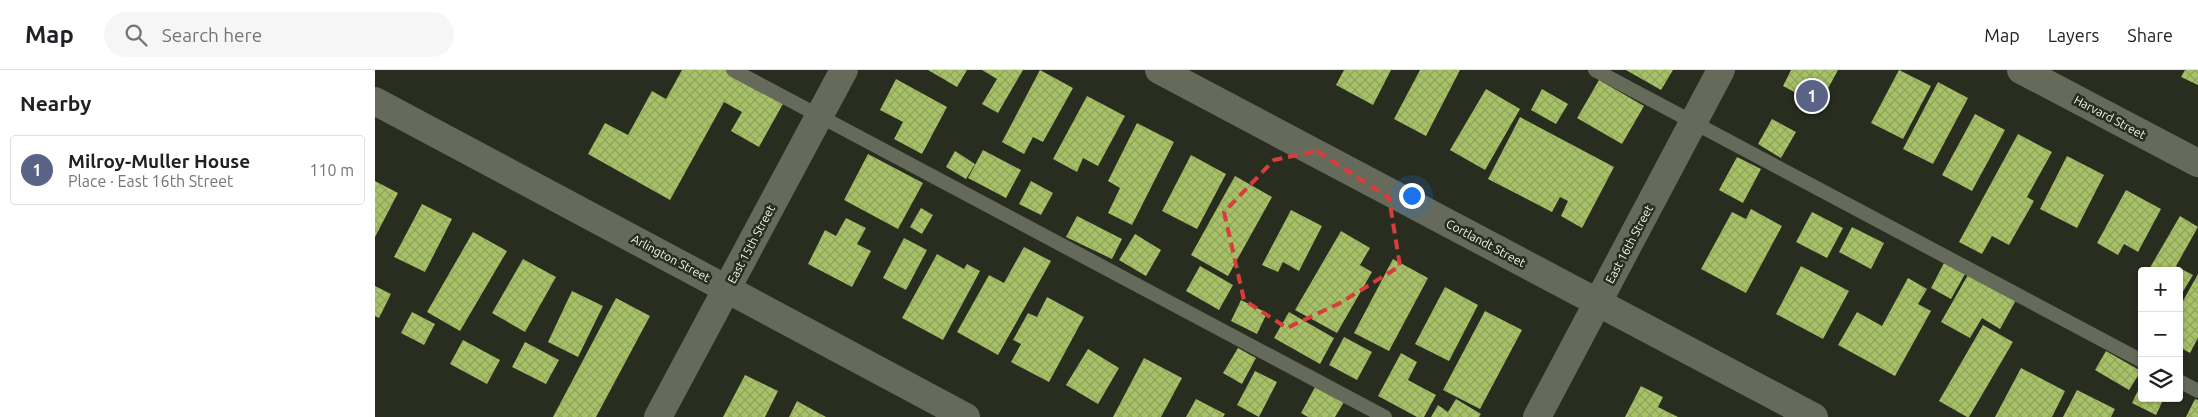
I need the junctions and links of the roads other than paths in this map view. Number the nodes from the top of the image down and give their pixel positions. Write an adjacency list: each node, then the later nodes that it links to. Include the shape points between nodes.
1 (733, 70): 8 (lane)
2 (844, 70): 8 (street, East 15th Street)
3 (1159, 70): 12 (street, Cortlandt Street)
4 (1595, 70): 9 (lane)
5 (1721, 70): 9 (street, East 16th Street)
6 (2021, 70): 10 (street, Harvard Street)
7 (375, 101): 11 (street, Arlington Street)
8 (819, 116): 11 (street, East 15th Street); 18 (lane)
9 (1694, 122): 12 (street, East 16th Street); 13 (lane)
10 (2198, 164)
11 (727, 288): 16 (street, East 15th Street); 17 (street, Arlington Street)
12 (1598, 303): 19 (street, East 16th Street); 20 (street, Cortlandt Street)
13 (2138, 359)
14 (2183, 383): 15 (lane)
15 (2198, 391)
16 (658, 417)
17 (967, 417)
18 (1385, 417)
19 (1537, 417)
20 (1814, 417)

